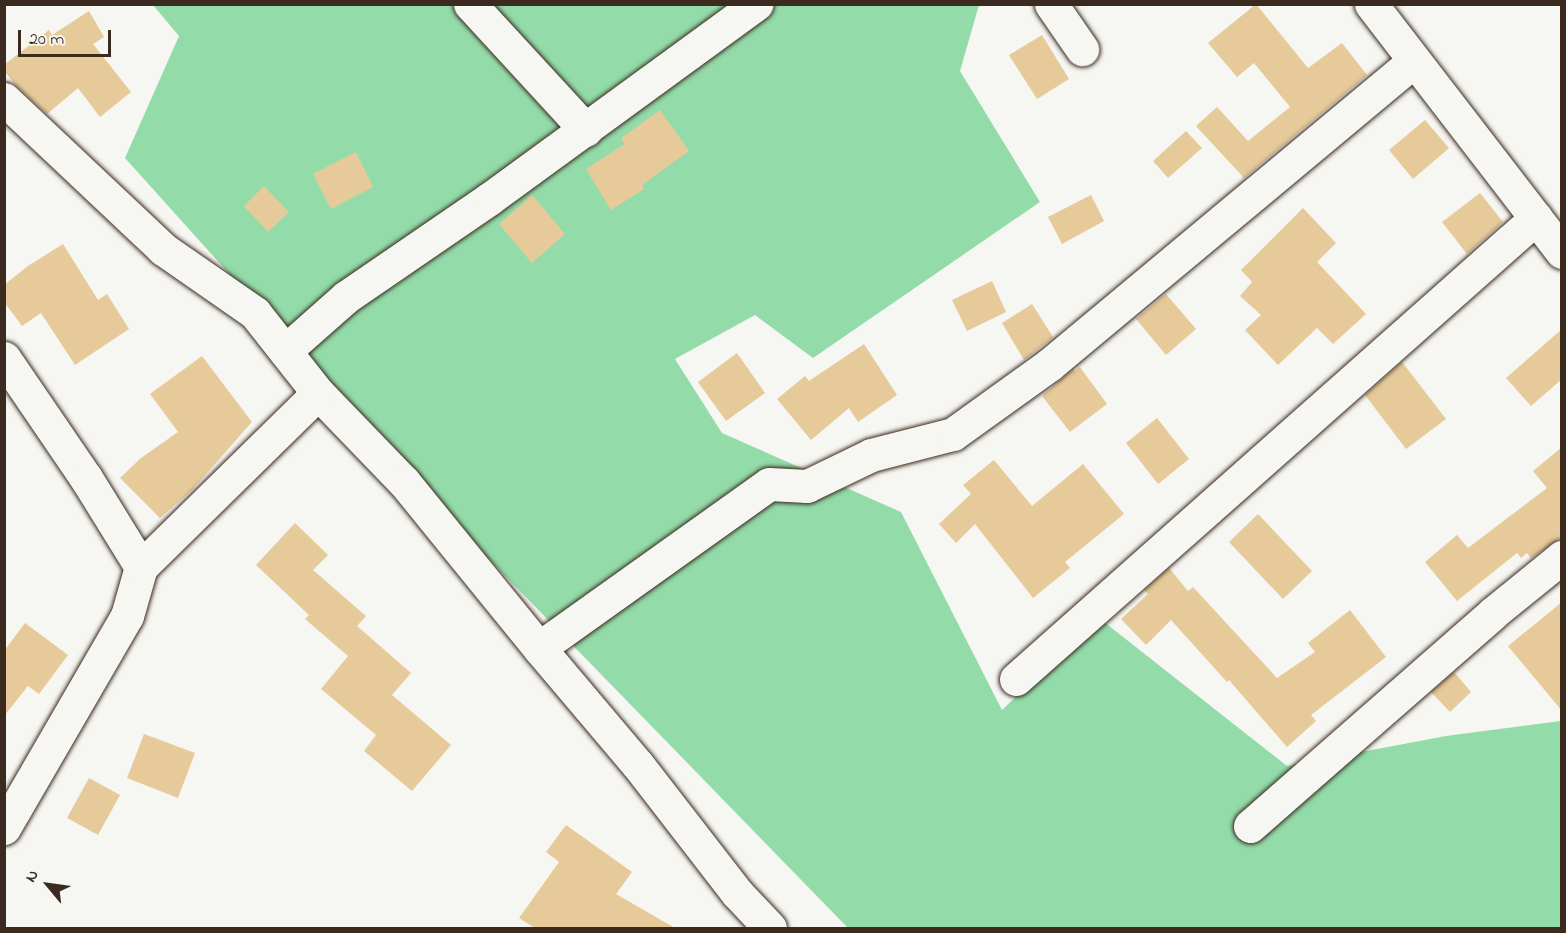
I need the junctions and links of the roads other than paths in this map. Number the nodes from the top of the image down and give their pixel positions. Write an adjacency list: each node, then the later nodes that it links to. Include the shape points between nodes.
1 (470, 4): 8 (street)
2 (756, 4): 8 (street)
3 (1051, 4): 5 (street)
4 (1371, 4): 6 (street)
5 (1082, 50)
6 (1414, 61): 9 (street); 16 (street, via 1049,365 953,434 871,455 807,486 769,484)
7 (4, 99): 11 (street, via 163,249 255,313)
8 (586, 130): 11 (street, via 346,297)
9 (1536, 218): 10 (street); 17 (street)
10 (1562, 252)
11 (285, 351): 13 (street)
12 (4, 358): 15 (street)
13 (318, 393): 15 (street); 16 (street, via 404,482)
14 (1562, 557): 18 (street)
15 (141, 567): 19 (street, via 127,616)
16 (539, 648): 20 (street)
17 (1017, 679)
18 (1250, 826)
19 (4, 828)
20 (770, 928)

